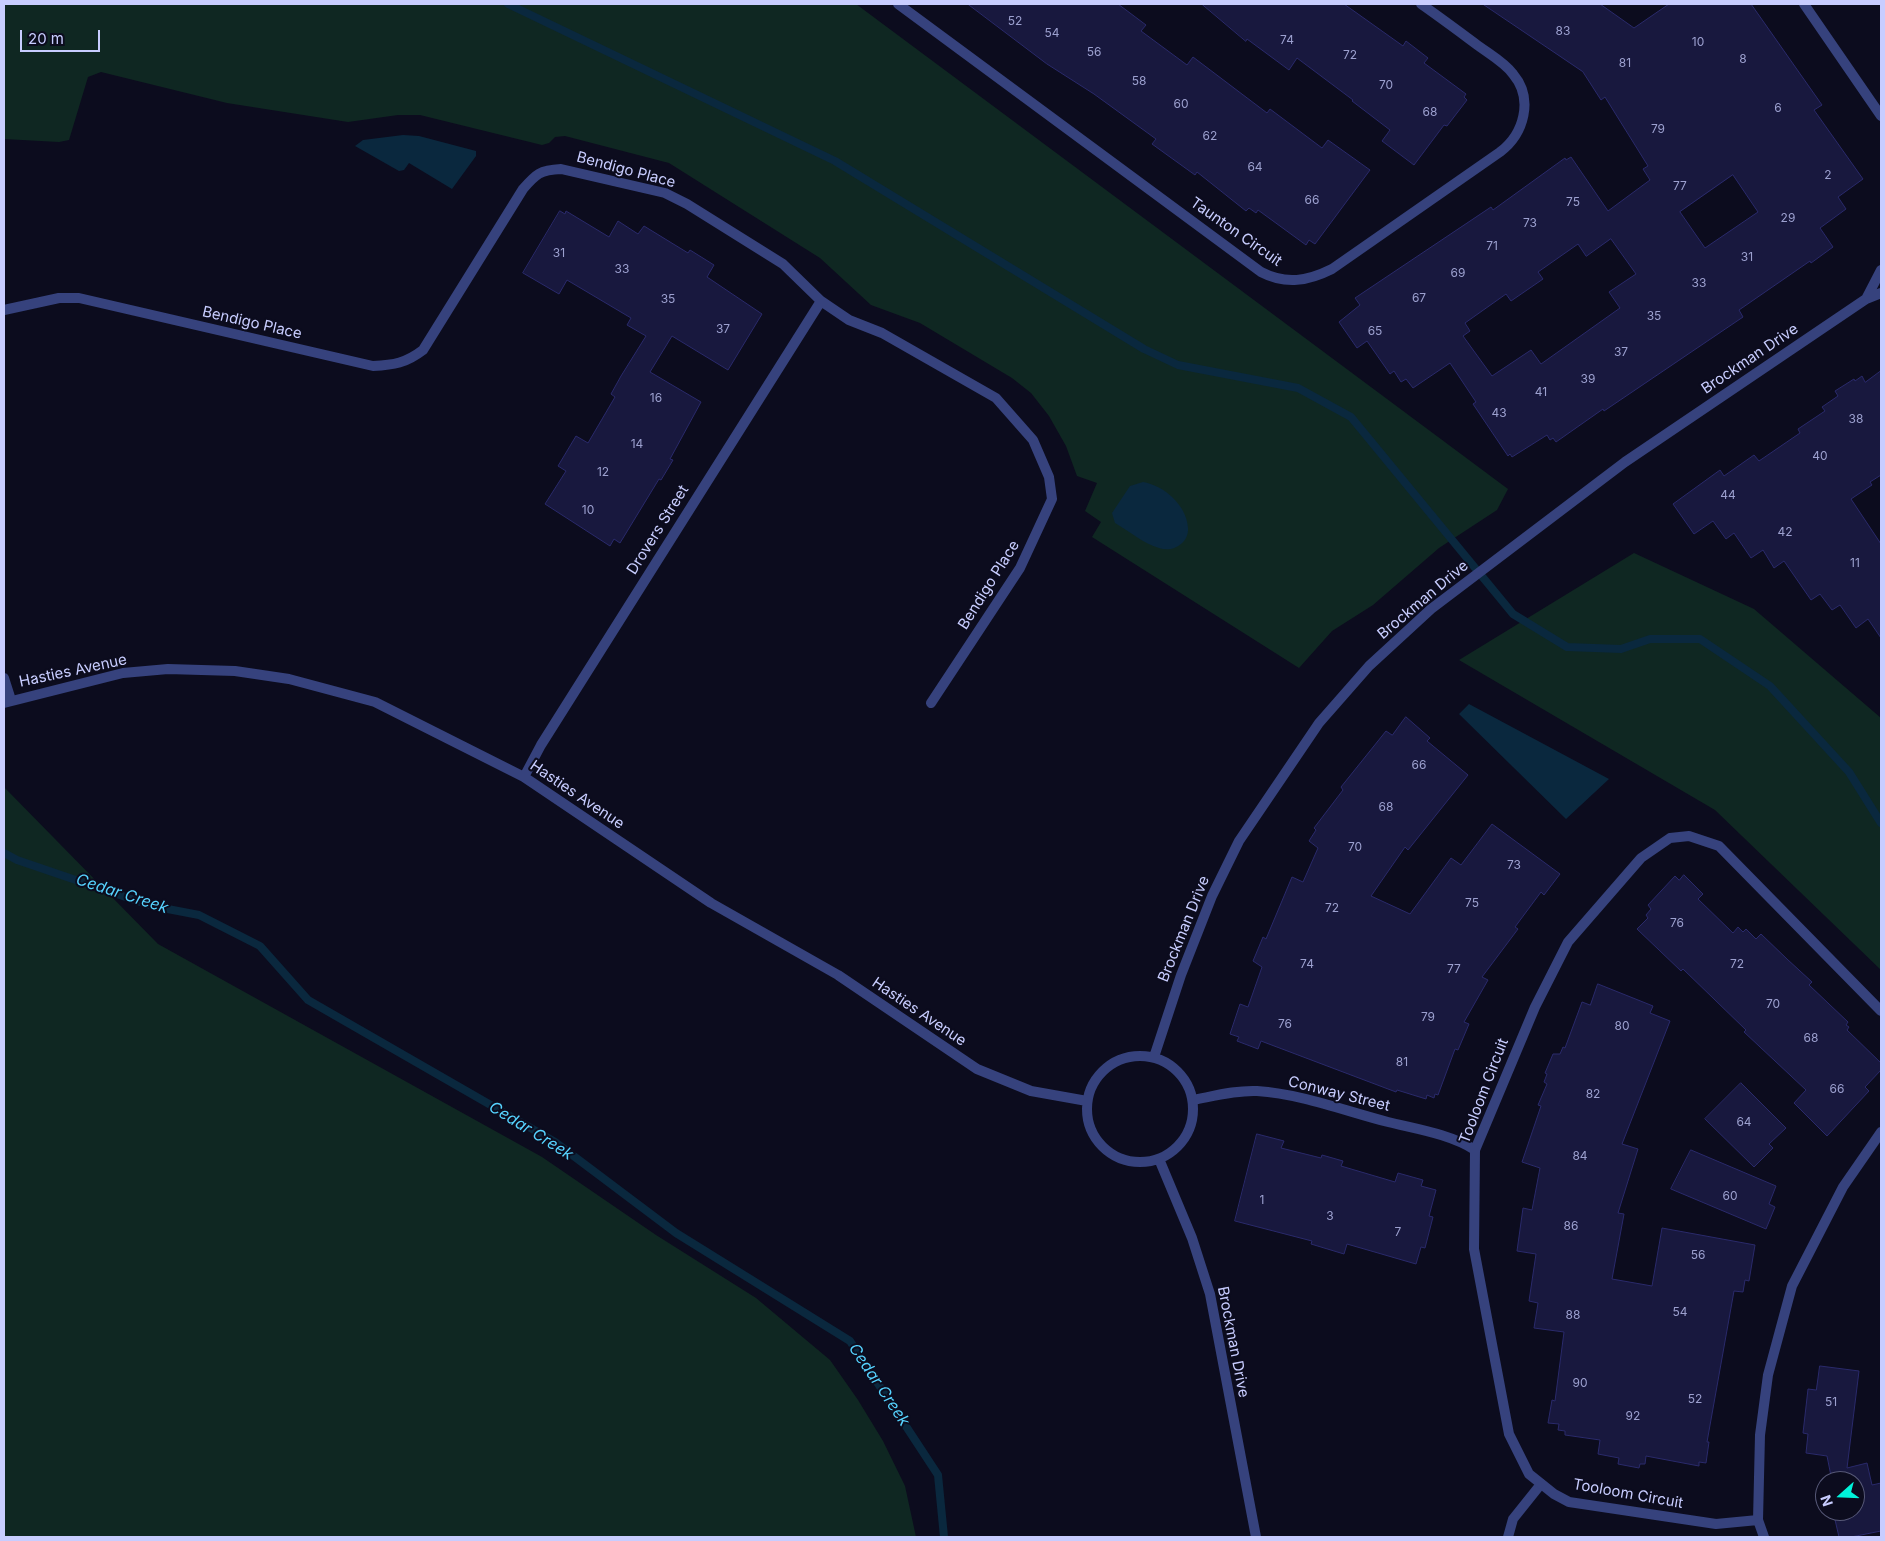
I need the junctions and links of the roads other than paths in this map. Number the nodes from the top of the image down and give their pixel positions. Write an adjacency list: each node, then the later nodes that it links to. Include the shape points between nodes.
1 (898, 4): 2 (street, Taunton Circuit, via 1262,272 1277,279 1294,281 1332,269 1500,152 1521,127 1524,104 1520,86 1512,72)
2 (1421, 4)
3 (1804, 4): 4 (street)
4 (1881, 115)
5 (1881, 270): 7 (street, Brockman Drive)
6 (1881, 294): 7 (street, Brockman Drive)
7 (1866, 299): 15 (street, Brockman Drive, via 1625,462 1431,609 1369,666 1319,723 1239,841 1212,896)
8 (821, 301): 9 (street, Bendigo Place, via 783,264 665,193 560,169 545,170 534,176 423,350 408,361 393,365 373,366 79,298 59,298); 12 (street, Bendigo Place, via 849,320 882,333 996,398 1033,440 1048,477 1052,499 1020,568); 13 (street, Drovers Street, via 541,745)
9 (4, 310)
10 (4, 678): 11 (street)
11 (7, 701): 13 (street, Hasties Avenue, via 123,673 168,669 235,671 289,678 375,702)
12 (931, 703)
13 (524, 777): 17 (street, Hasties Avenue, via 711,903 838,975 977,1069 1031,1091)
14 (1881, 1011): 20 (street, Tooloom Circuit, via 1719,846 1689,836 1670,838 1641,858 1568,942 1534,1007)
15 (1154, 1057): 16 (street, via 1180,1072); 17 (street, via 1136,1055 1119,1059 1104,1069 1093,1083)
16 (1193, 1100): 20 (street, Conway Street, via 1256,1091 1274,1093 1433,1134); 21 (street, via 1193,1118 1186,1136 1175,1150)
17 (1087, 1101): 21 (street, via 1088,1120 1094,1137 1107,1150 1123,1160)
18 (1881, 1132): 19 (street)
19 (1878, 1146): 23 (street, via 1843,1187 1792,1286 1768,1375 1760,1435)
20 (1475, 1150): 22 (street, Tooloom Circuit, via 1474,1249 1509,1434 1529,1474)
21 (1159, 1159): 24 (street, Brockman Drive, via 1192,1238 1210,1294)
22 (1541, 1484): 23 (street, Tooloom Circuit, via 1569,1502 1716,1524); 25 (street, via 1513,1519)
23 (1758, 1520): 26 (street)
24 (1256, 1537)
25 (1508, 1537)
26 (1764, 1537)

